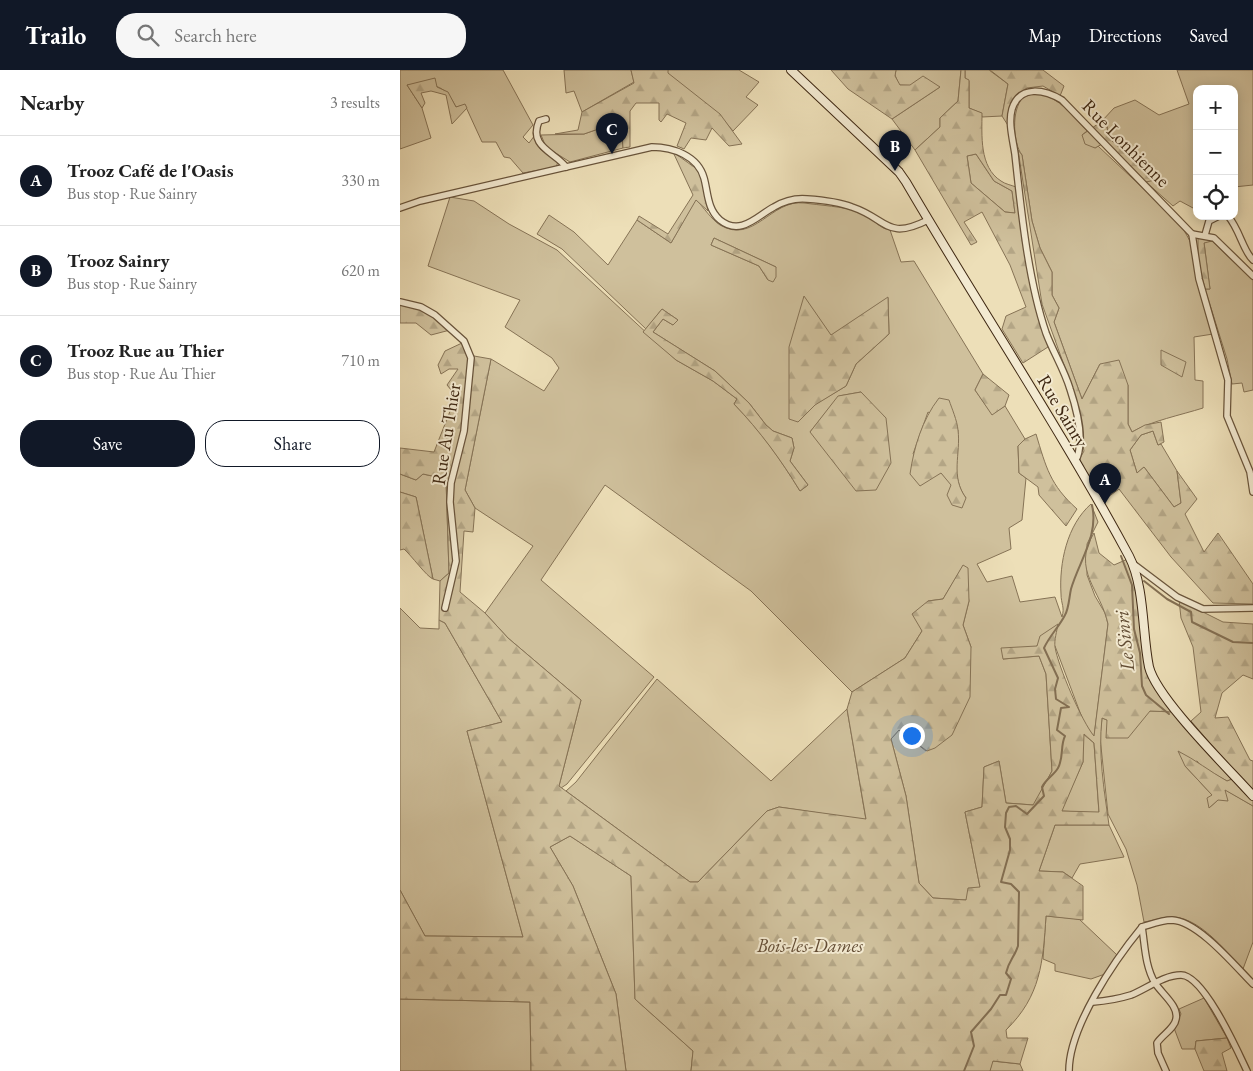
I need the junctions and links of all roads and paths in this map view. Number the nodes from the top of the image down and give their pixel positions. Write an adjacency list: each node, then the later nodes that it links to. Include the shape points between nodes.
1 (791, 70): 5 (street, Rue Sainry, via 899,172)
2 (546, 119): 3 (street, via 539,121 537,126 539,142 546,152)
3 (566, 167): 4 (street); 5 (street, via 664,147 684,154 700,168 710,206 720,220 735,225 751,224 786,201 805,199 851,206 897,230 910,229)
4 (400, 208)
5 (928, 220): 13 (street, Rue Sainry)
6 (1211, 220): 9 (street)
7 (1232, 220): 10 (street)
8 (1192, 234): 9 (street); 13 (street, Rue Lonhienne, via 1062,100 1040,90 1023,94 1017,101 1012,109 1011,124 1018,187 1046,332 1070,388 1076,416 1081,443); 14 (street, via 1199,279 1228,380 1227,416 1250,472)
9 (1205, 235): 11 (street, via 1214,238)
10 (1253, 260)
11 (1253, 276)
12 (400, 302): 16 (street, Rue Au Thier, via 421,307 435,315 464,341 471,358 464,431 451,483 456,560)
13 (1075, 462): 15 (street, Rue Sainry)
14 (1253, 492)
15 (1132, 563): 17 (street, via 1177,597 1203,609); 18 (street, Rue Sainry, via 1150,668 1160,691)
16 (445, 608)
17 (1253, 608)
18 (1253, 796)
19 (1142, 927): 20 (street, via 1147,965); 21 (street, via 1173,920 1188,925); 22 (street, via 1110,971)
20 (1156, 983): 22 (street, via 1116,999); 24 (street, via 1175,1008 1177,1018 1157,1043); 25 (street, via 1180,975 1190,977 1228,1031)
21 (1253, 984)
22 (1093, 1002): 23 (street, via 1076,1032)
23 (1069, 1071)
24 (1166, 1071)
25 (1247, 1071)

